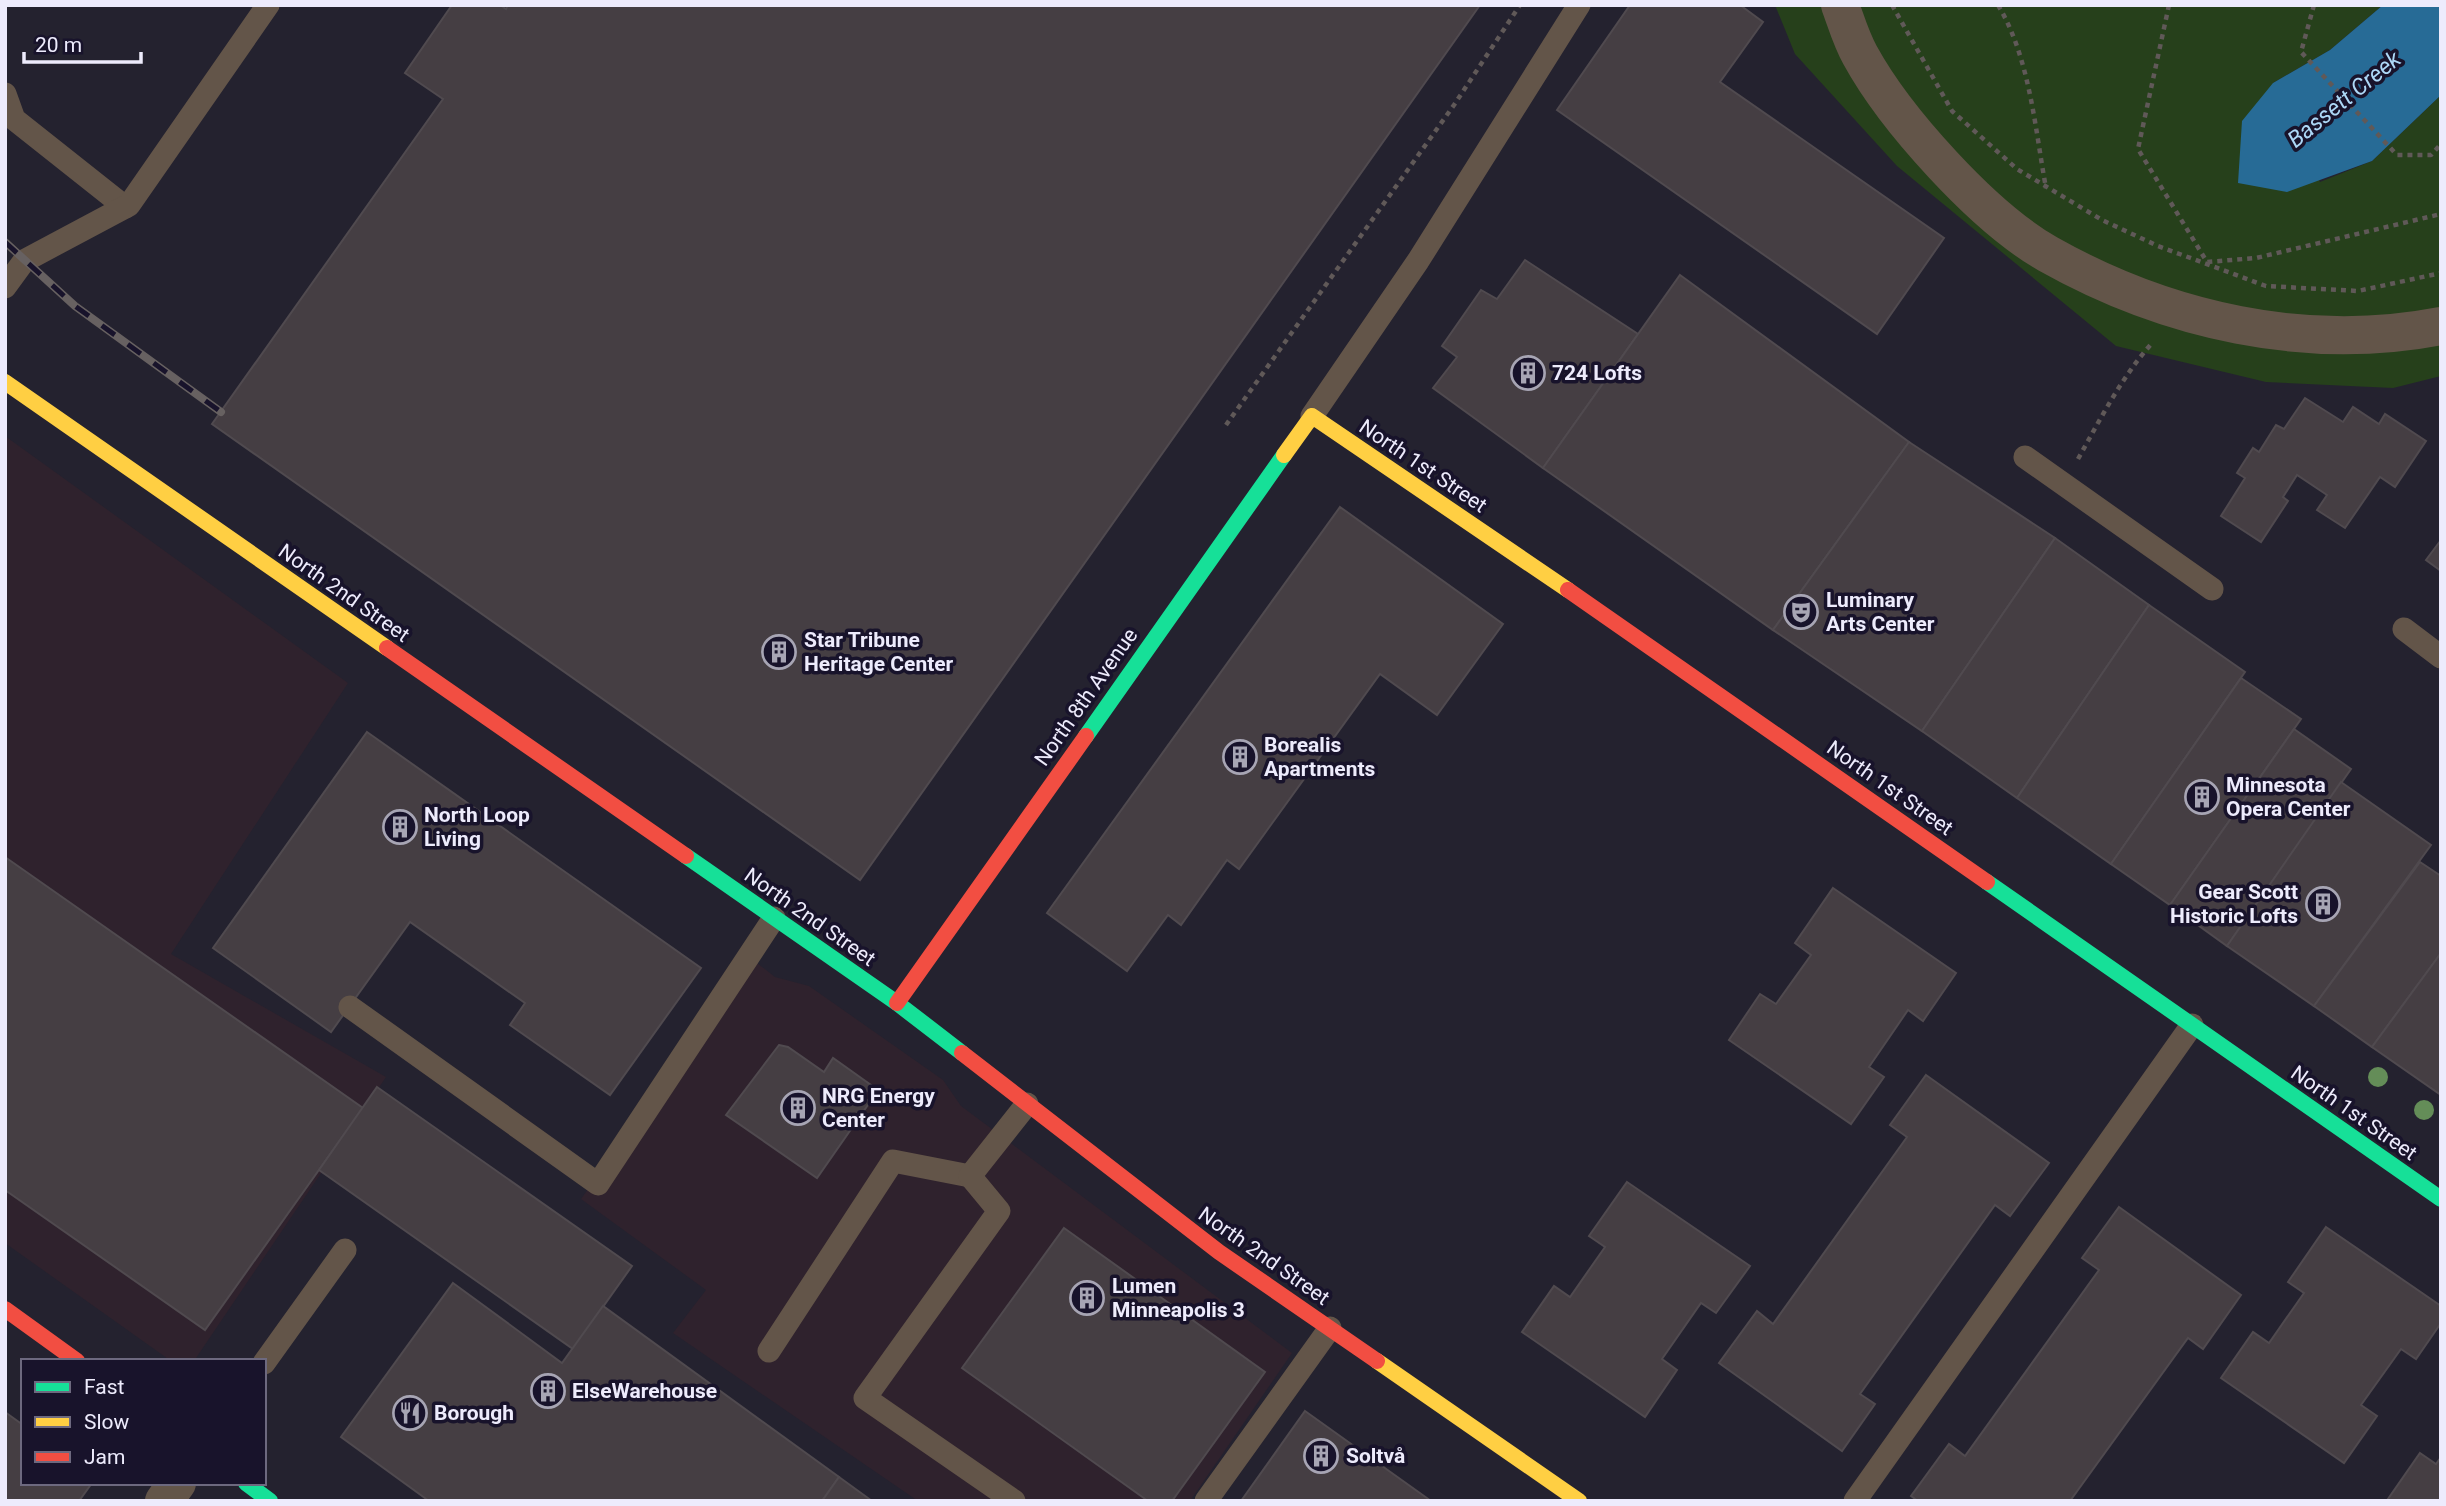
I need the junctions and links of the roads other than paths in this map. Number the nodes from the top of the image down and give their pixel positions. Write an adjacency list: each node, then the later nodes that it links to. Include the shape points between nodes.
1 (268, 5): 5 (lane)
2 (1579, 5): 9 (lane, via 1418,261)
3 (1840, 5): 7 (street, via 1859,53 1892,104 1981,203 2046,253 2181,311 2247,328 2317,336 2395,335)
4 (5, 94): 5 (lane, via 14,119)
5 (125, 207): 6 (lane, via 24,261)
6 (5, 287)
7 (2441, 326)
8 (5, 382): 14 (street, North 2nd Street)
9 (1312, 416): 15 (street, North 8th Avenue); 17 (street, North 1st Street)
10 (2025, 457): 11 (lane)
11 (2213, 589)
12 (2404, 629): 13 (lane)
13 (2441, 657)
14 (774, 918): 15 (street, North 2nd Street); 16 (lane, via 598,1184)
15 (897, 1003): 18 (street, North 2nd Street)
16 (350, 1006)
17 (2192, 1025): 20 (street, North 1st Street); 34 (lane)
18 (1027, 1104): 19 (lane); 23 (street, North 2nd Street, via 1219,1252)
19 (970, 1175): 24 (lane, via 893,1161); 31 (lane, via 999,1211 865,1398)
20 (2440, 1198)
21 (345, 1250): 26 (lane)
22 (5, 1310): 25 (street)
23 (1330, 1328): 32 (lane); 33 (street, North 2nd Street)
24 (769, 1351)
25 (74, 1359)
26 (266, 1360)
27 (176, 1485): 29 (street)
28 (249, 1485): 30 (street)
29 (164, 1501)
30 (270, 1501)
31 (1014, 1501)
32 (1206, 1501)
33 (1579, 1501)
34 (1855, 1501)

